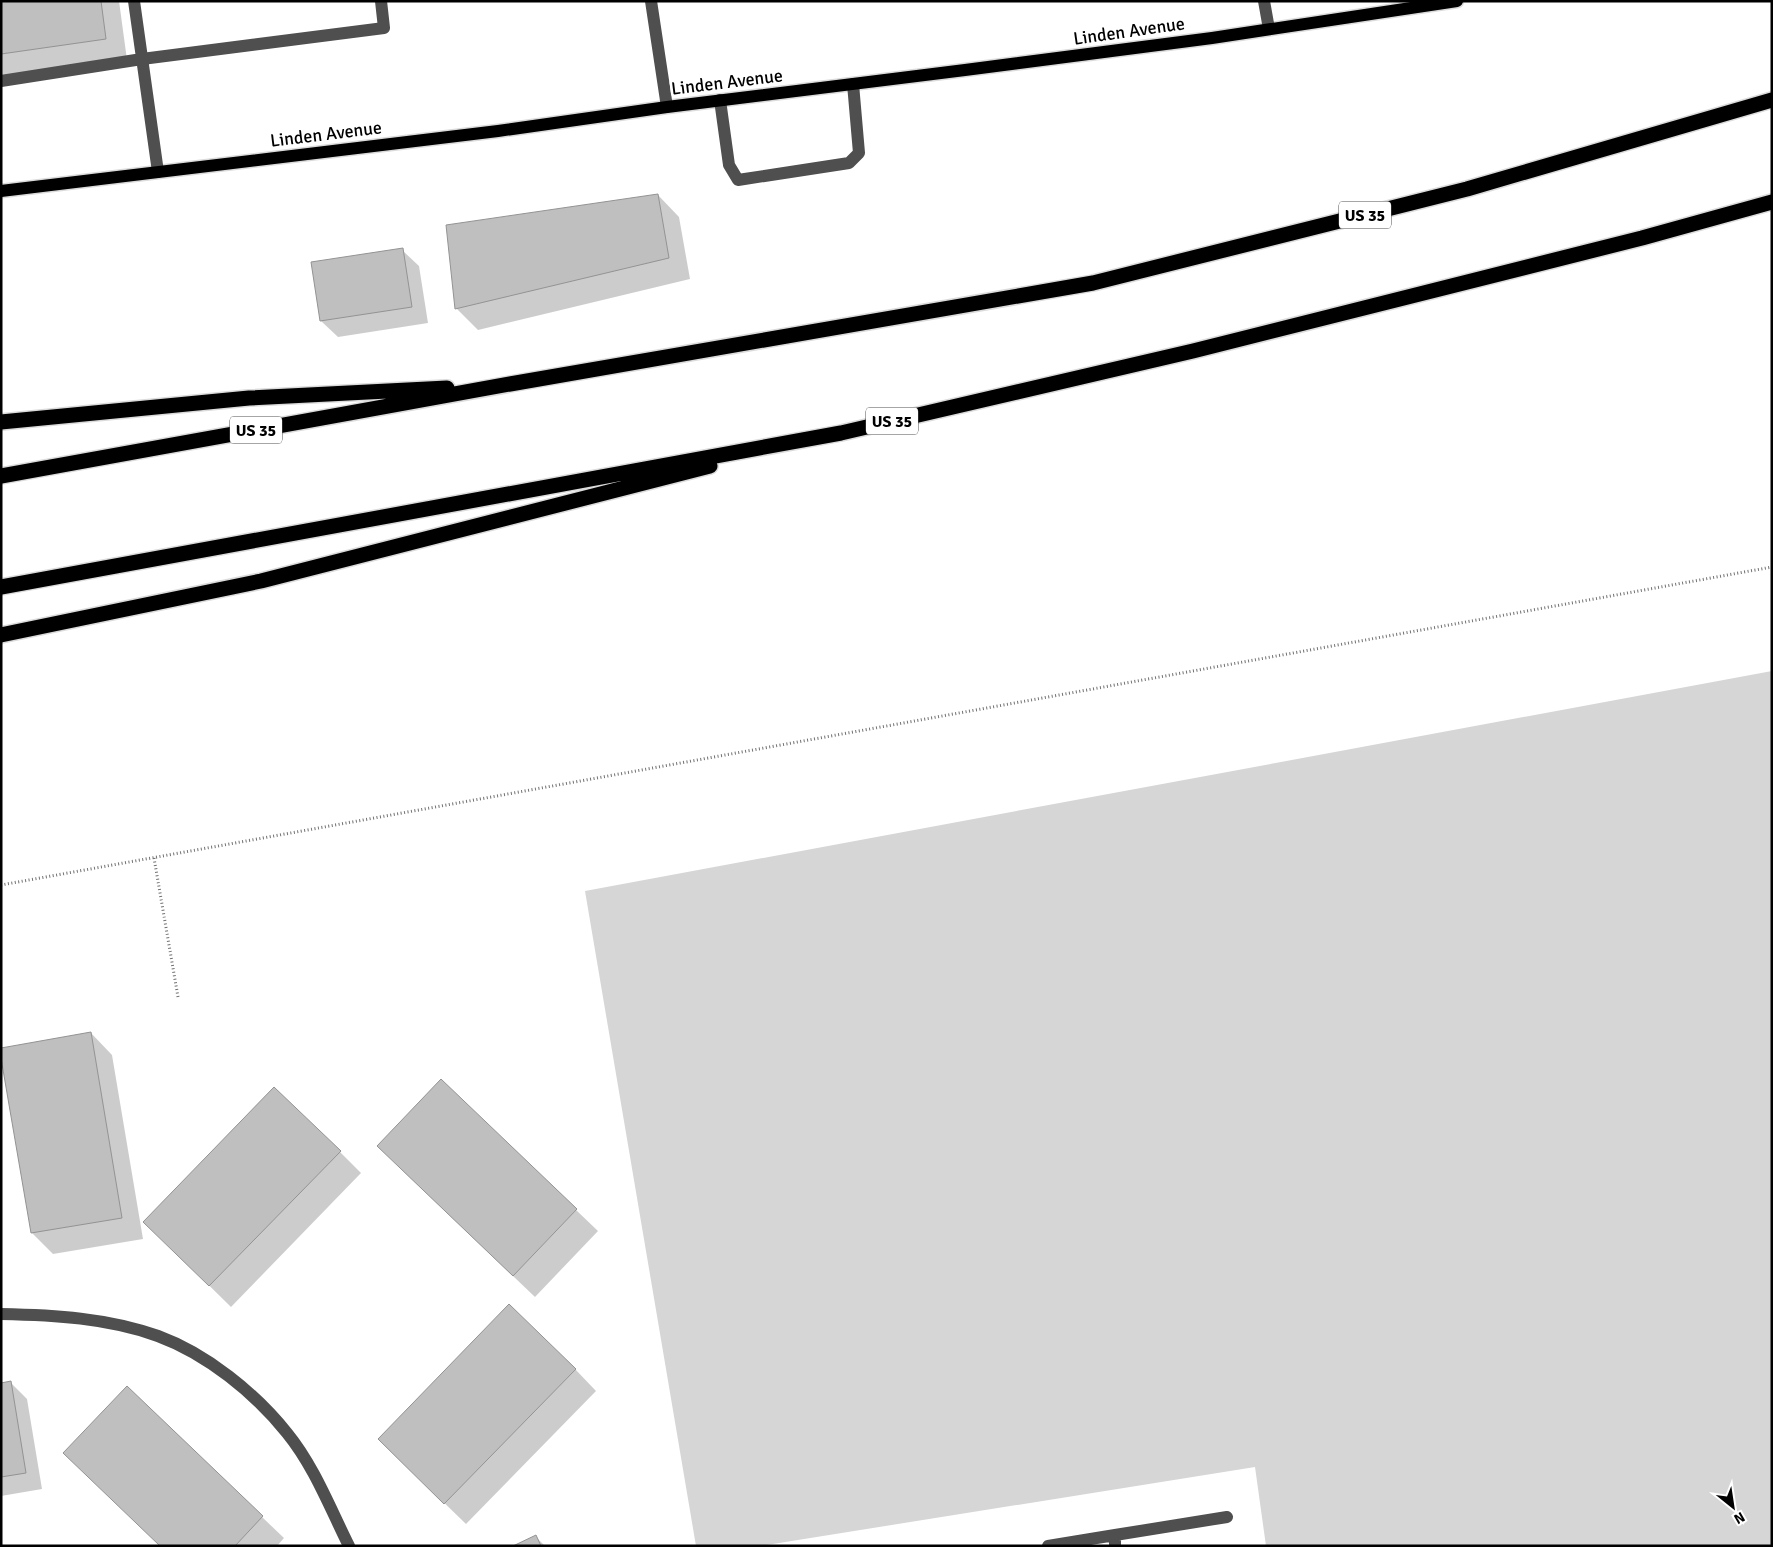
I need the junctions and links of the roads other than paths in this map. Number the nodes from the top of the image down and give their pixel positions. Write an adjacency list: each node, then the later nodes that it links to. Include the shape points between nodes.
1 (134, 1): 7 (street)
2 (381, 1): 7 (street, via 384,28)
3 (651, 1): 12 (street)
4 (1264, 1): 6 (street)
5 (1457, 1): 6 (main road, Linden Avenue)
6 (1269, 29): 9 (main road, Linden Avenue)
7 (142, 58): 8 (street); 13 (street)
8 (1, 82)
9 (853, 84): 10 (main road, Linden Avenue); 10 (street, via 859,153 849,163 738,180 729,166)
10 (720, 100): 12 (main road, Linden Avenue)
11 (1772, 100): 16 (highway, US 35, via 1467,189 1093,283)
12 (667, 107): 13 (main road, Linden Avenue)
13 (158, 172): 14 (main road, Linden Avenue)
14 (1, 191)
15 (1772, 202): 18 (highway, US 35, via 1193,352)
16 (510, 384): 17 (highway, via 248,398); 19 (highway, US 35)
17 (1, 422)
18 (841, 433): 20 (highway, US 35); 21 (highway, via 261,581)
19 (1, 476)
20 (1, 587)
21 (1, 635)
22 (1, 1314): 25 (street, via 51,1315 105,1322 165,1340 225,1373 288,1433 312,1470)
23 (1227, 1517): 24 (street)
24 (1115, 1540): 26 (street)
25 (349, 1546)
26 (1048, 1546)

